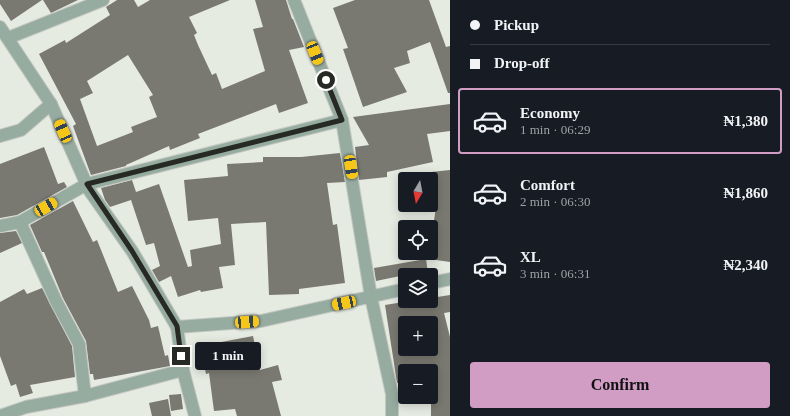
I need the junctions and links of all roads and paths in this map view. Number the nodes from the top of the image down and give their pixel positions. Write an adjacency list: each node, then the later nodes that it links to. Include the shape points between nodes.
1 (103, 0): 4 (street)
2 (294, 0): 6 (street)
3 (0, 27): 4 (street)
4 (8, 38): 5 (street)
5 (51, 104): 7 (street, via 21,130); 8 (street)
6 (342, 120): 8 (street); 14 (street)
7 (0, 136)
8 (87, 184): 9 (street); 15 (street, via 132,251)
9 (20, 222): 10 (street); 17 (street, via 79,344)
10 (0, 226)
11 (450, 279): 12 (street)
12 (438, 282)
13 (398, 291): 14 (street)
14 (371, 298): 15 (street, via 261,321); 20 (street, via 392,394)
15 (177, 326): 16 (street)
16 (183, 370): 17 (street); 19 (street)
17 (85, 396): 18 (street, via 26,407)
18 (0, 416)
19 (195, 416)
20 (392, 416)

